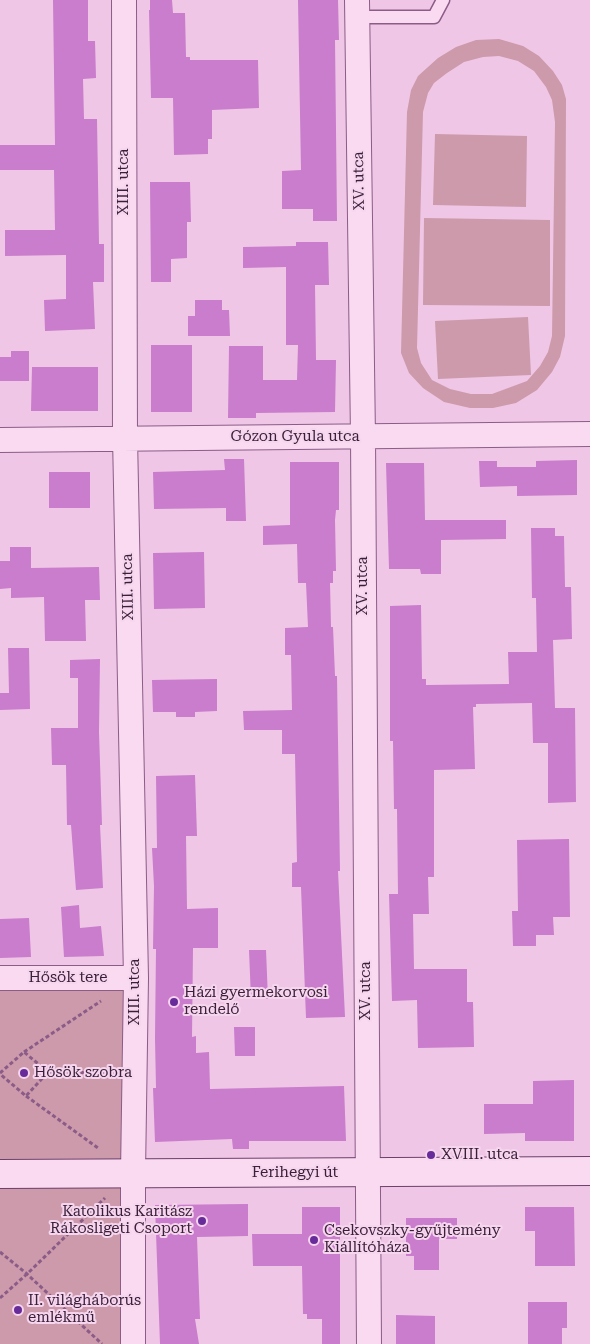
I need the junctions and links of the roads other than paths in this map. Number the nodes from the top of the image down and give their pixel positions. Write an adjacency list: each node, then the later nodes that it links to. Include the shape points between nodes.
1 (124, 0): 5 (street, XIII. utca)
2 (443, 0): 3 (lane, via 434,17)
3 (357, 9): 6 (street, XV. utca)
4 (590, 434): 6 (street, Gózon Gyula utca)
5 (125, 437): 6 (street, Gózon Gyula utca); 7 (street, Gózon Gyula utca); 9 (street, XIII. utca)
6 (362, 438): 11 (street, XV. utca)
7 (0, 440)
8 (0, 978): 9 (street, Hősök tere)
9 (136, 978): 13 (street, XIII. utca)
10 (590, 1171): 11 (street, Ferihegyi út)
11 (367, 1172): 13 (street, Ferihegyi út); 15 (street, XV. utca)
12 (0, 1174): 13 (street, Ferihegyi út)
13 (133, 1174): 14 (street, XIII. utca)
14 (133, 1344)
15 (369, 1344)

